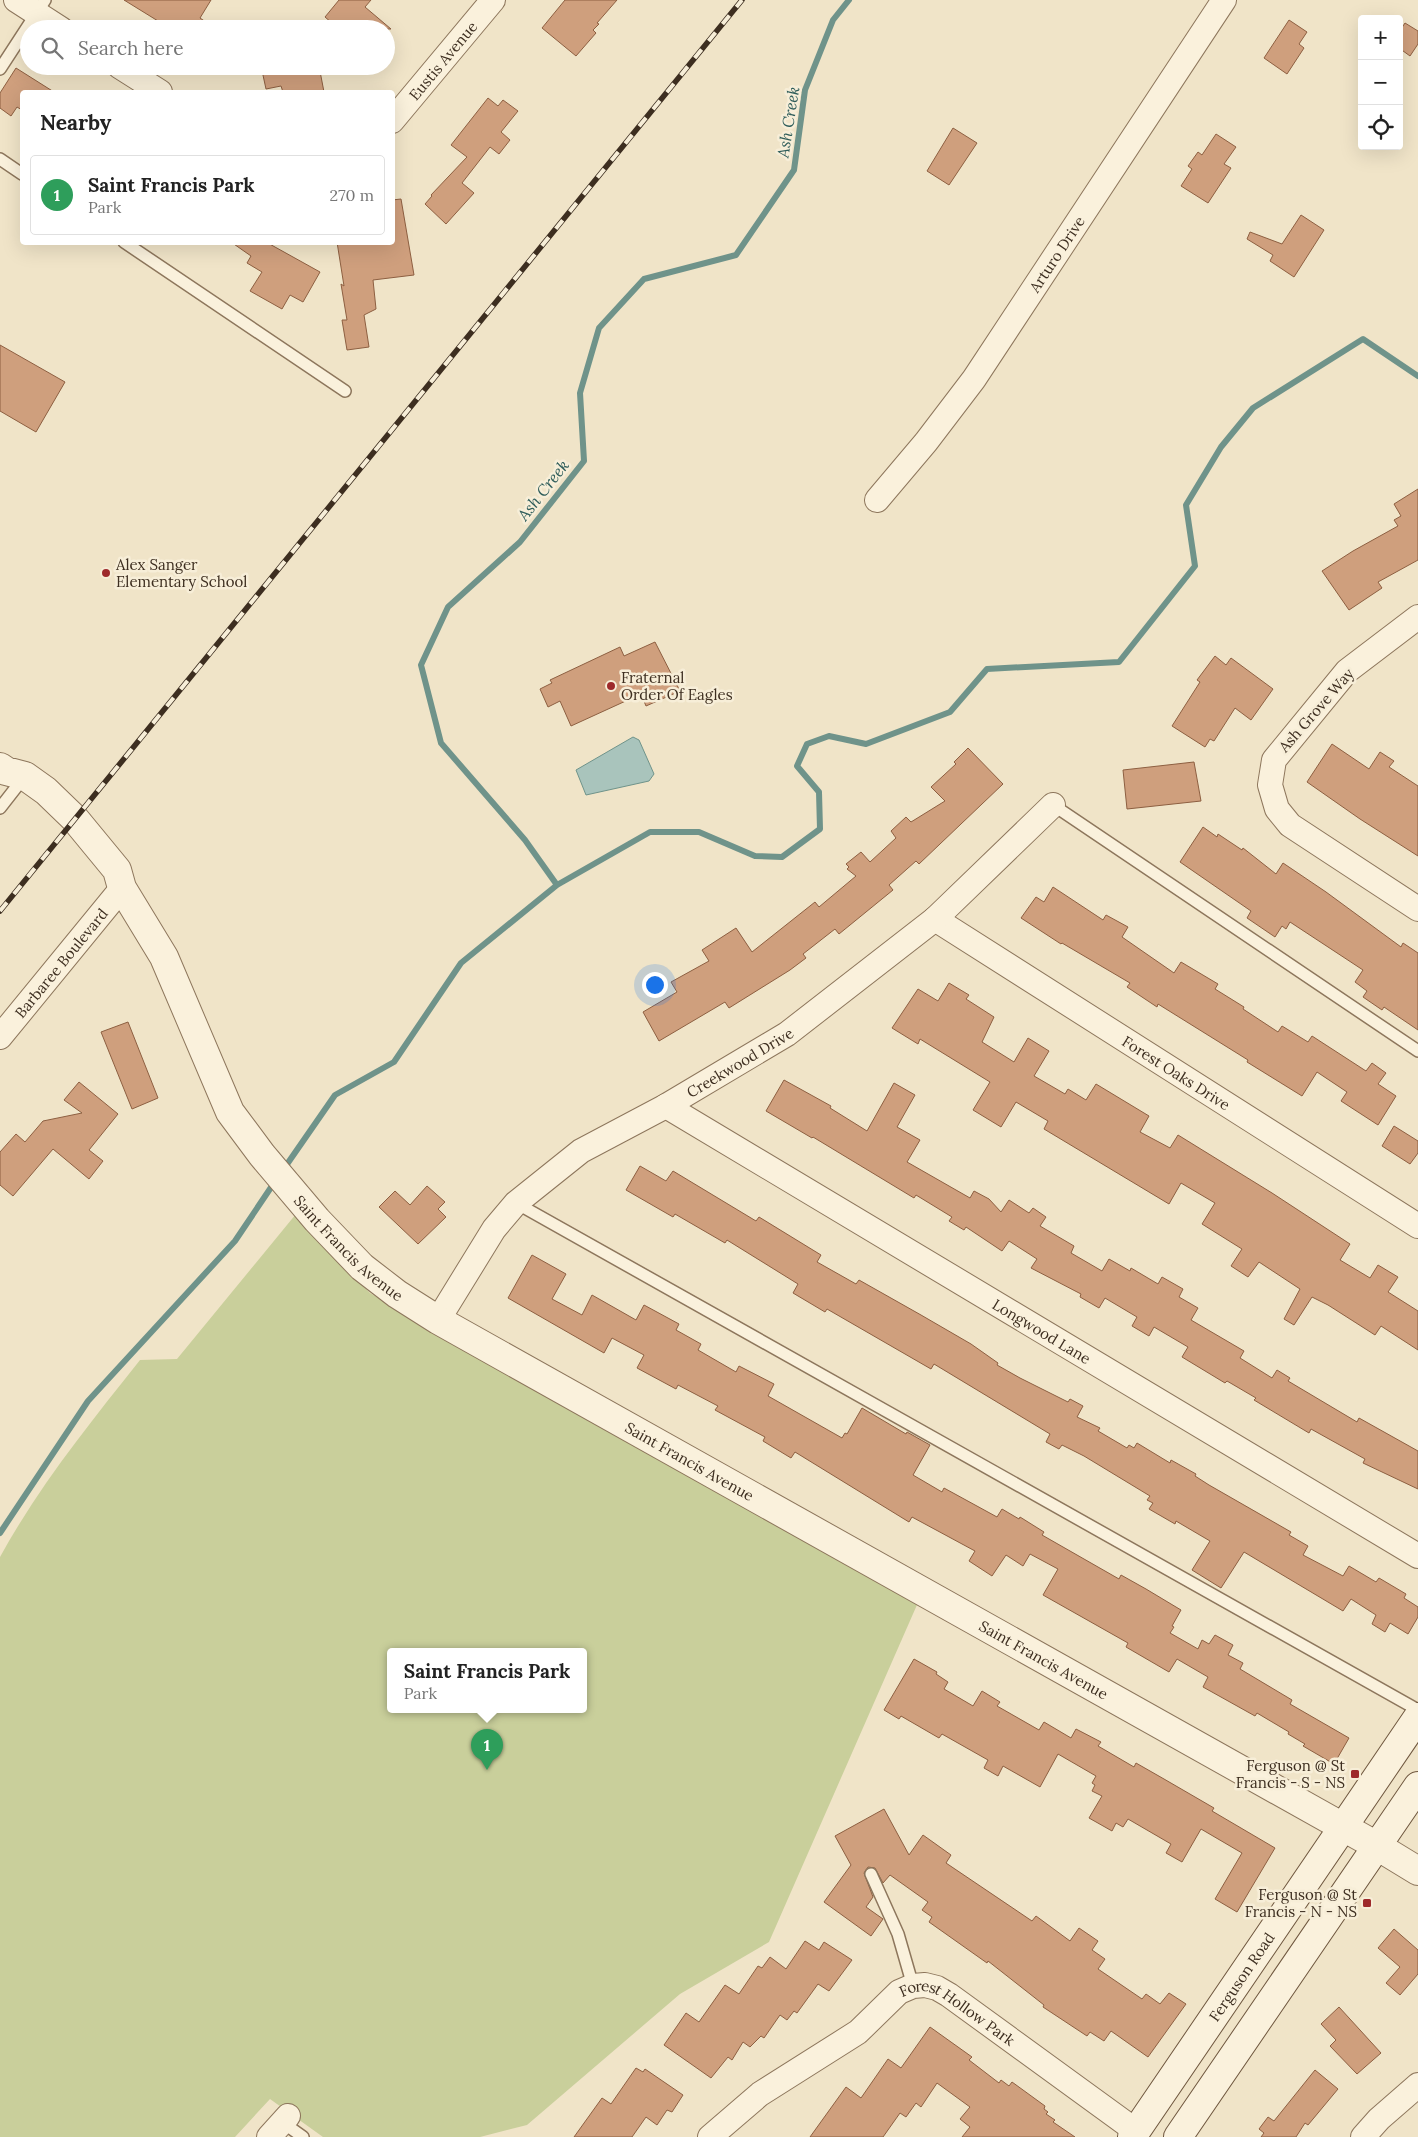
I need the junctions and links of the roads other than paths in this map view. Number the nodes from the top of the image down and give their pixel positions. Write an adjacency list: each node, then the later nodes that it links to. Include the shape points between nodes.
1 (16, 0): 4 (street)
2 (493, 0): 11 (street, Eustis Avenue)
3 (1224, 0): 16 (street, Arturo Drive, via 974,379)
4 (41, 7): 5 (lane); 6 (street)
5 (32, 20)
6 (53, 20)
7 (20, 38): 8 (lane)
8 (0, 68)
9 (133, 75): 10 (street)
10 (157, 90)
11 (395, 118)
12 (0, 159): 13 (lane)
13 (20, 173)
14 (128, 245): 15 (lane)
15 (345, 391)
16 (877, 500)
17 (1418, 617): 21 (street, Ash Grove Way, via 1347,671 1274,760 1270,785 1277,809 1290,825)
18 (9, 782): 20 (street, Saint Francis Avenue, via 46,791 75,819 117,870)
19 (1053, 805): 22 (street, Creekwood Drive); 24 (lane)
20 (122, 888): 23 (street, Barbaree Boulevard); 28 (street, Saint Francis Avenue, via 164,957 230,1112 317,1220 362,1266 397,1294)
21 (1418, 910)
22 (935, 919): 25 (street, Creekwood Drive, via 788,1034); 27 (street, Forest Oaks Drive)
23 (0, 1036)
24 (1418, 1051)
25 (666, 1106): 26 (street, Creekwood Drive, via 581,1152); 29 (street, Longwood Lane)
26 (516, 1203): 28 (street, Creekwood Drive, via 494,1229); 30 (lane)
27 (1418, 1226)
28 (438, 1320): 33 (street, Saint Francis Avenue)
29 (1418, 1556)
30 (1418, 1710)
31 (1418, 1717): 33 (street, Ferguson Road)
32 (1418, 1786): 34 (street)
33 (1344, 1828): 34 (street, Saint Francis Avenue); 40 (street, Ferguson Road)
34 (1377, 1846): 35 (street, Saint Francis Avenue); 43 (street)
35 (1418, 1871)
36 (871, 1874): 37 (lane, via 898,1934)
37 (913, 1986): 40 (street, Forest Hollow Park, via 931,1986 949,1995); 42 (street, Forest Hollow Park, via 899,1992 858,2032 772,2085)
38 (1418, 2085): 44 (street)
39 (279, 2125): 41 (lane)
40 (1134, 2134)
41 (303, 2137)
42 (710, 2137)
43 (1178, 2137)
44 (1363, 2137)

